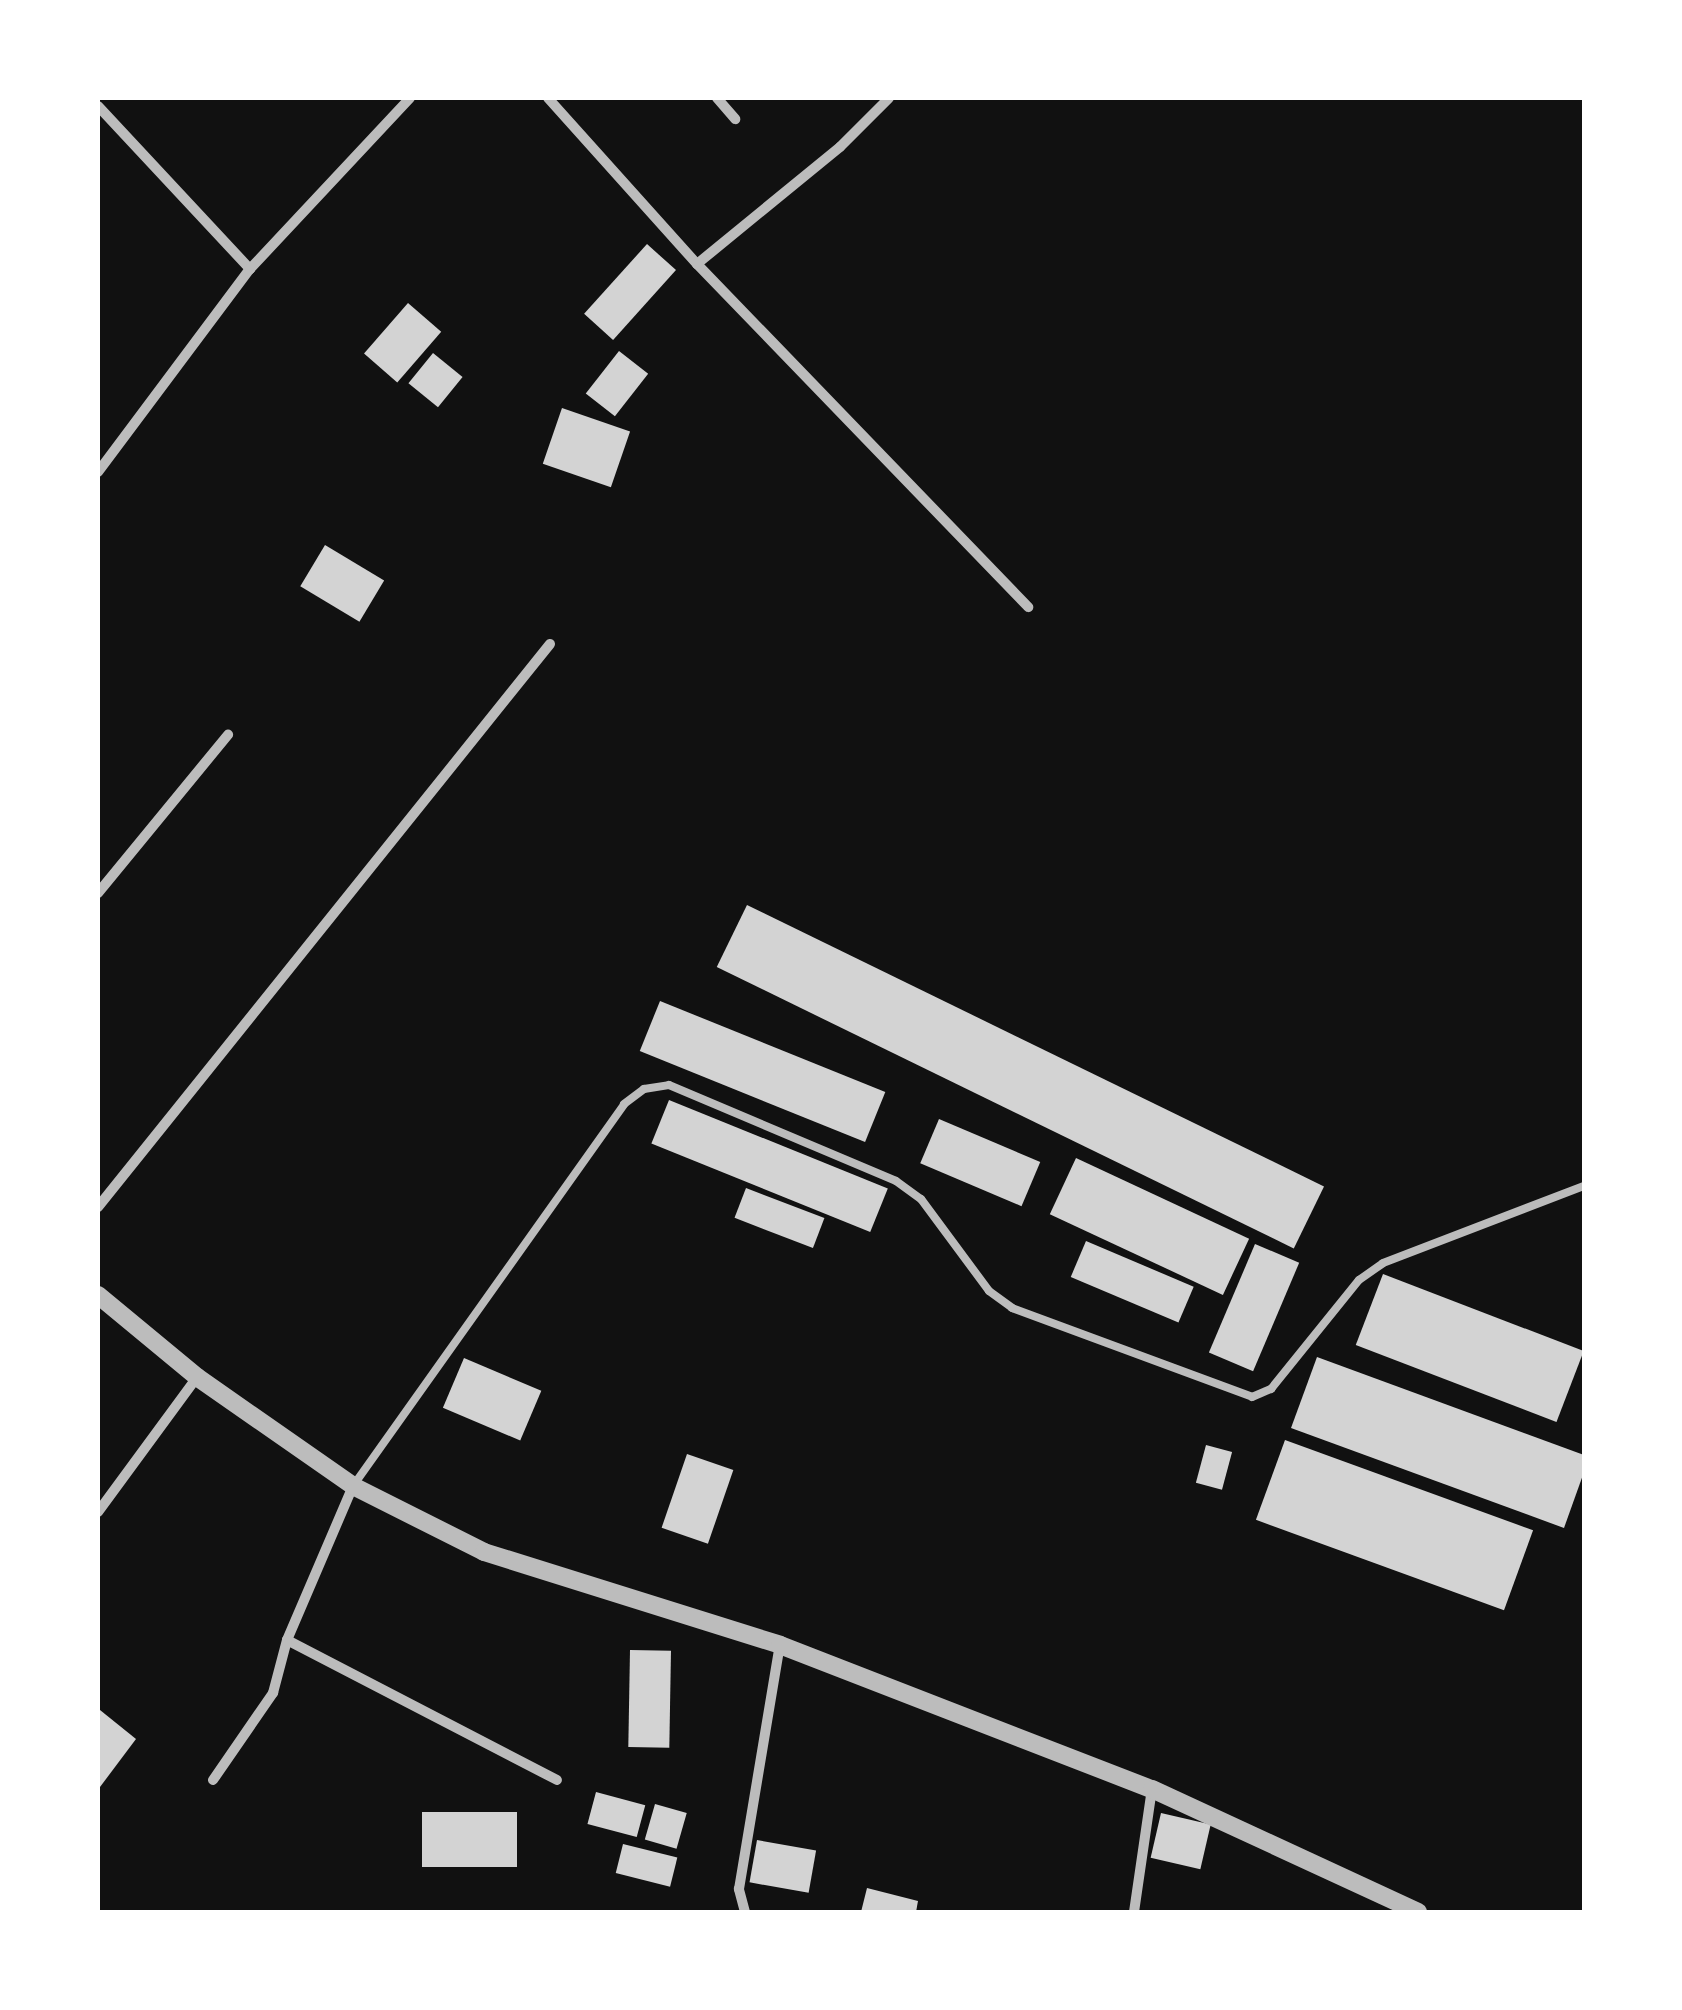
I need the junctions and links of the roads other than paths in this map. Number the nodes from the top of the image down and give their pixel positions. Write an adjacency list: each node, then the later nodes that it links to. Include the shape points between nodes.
1 (410, 98): 8 (street)
2 (548, 98): 7 (street)
3 (716, 98): 6 (street)
4 (889, 98): 7 (street, via 840,147)
5 (98, 106): 8 (street)
6 (735, 119)
7 (697, 264): 10 (street)
8 (250, 269): 9 (street)
9 (98, 472)
10 (1028, 608)
11 (550, 644): 15 (street)
12 (228, 735): 13 (street)
13 (98, 893)
14 (1584, 1186): 18 (lane, via 1383,1264 1360,1280 1271,1388 1252,1397 1012,1308 990,1292 921,1199 896,1181 669,1085 644,1089 624,1104)
15 (98, 1207)
16 (98, 1295): 17 (street)
17 (197, 1378): 18 (street); 19 (street)
18 (354, 1486): 20 (street); 21 (street, via 484,1552)
19 (98, 1512)
20 (287, 1640): 22 (street, via 273,1693); 23 (street)
21 (780, 1645): 24 (street); 25 (street, via 739,1889)
22 (213, 1780)
23 (558, 1780)
24 (1152, 1789): 26 (street); 27 (street)
25 (746, 1912)
26 (1134, 1912)
27 (1418, 1912)

